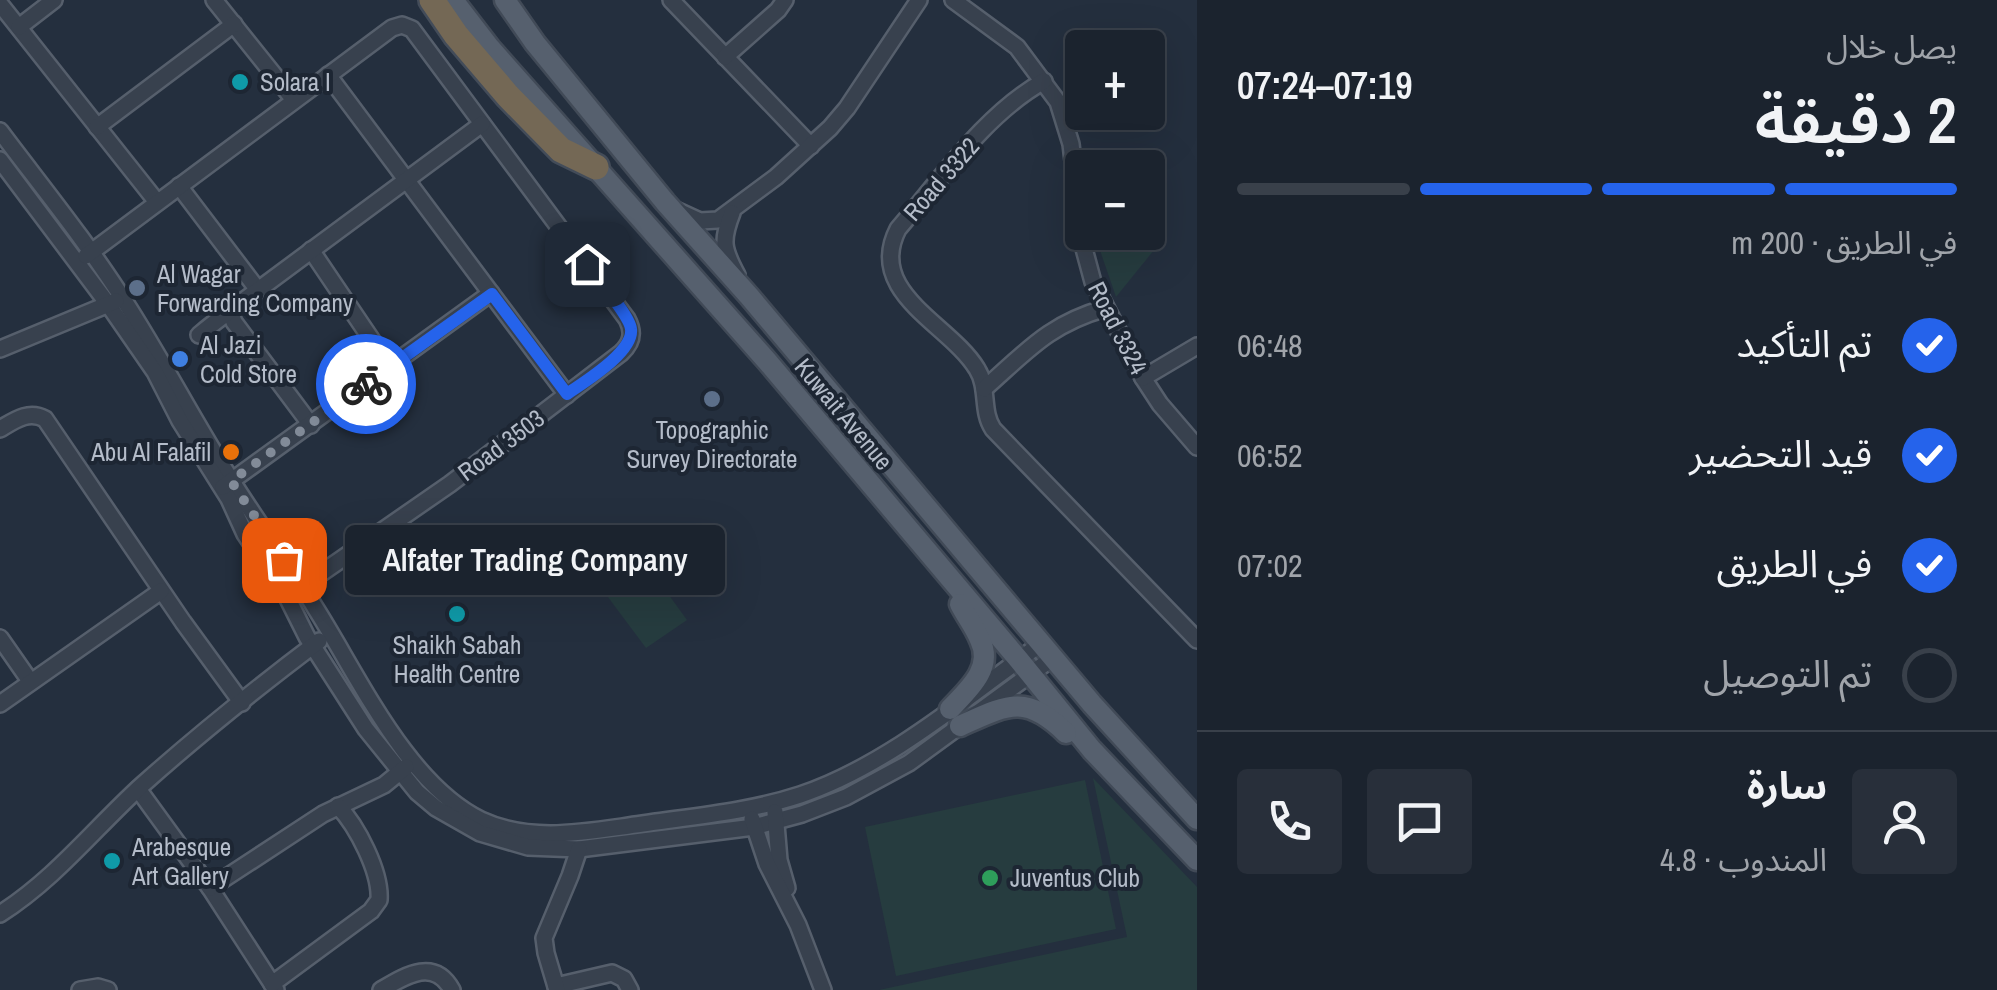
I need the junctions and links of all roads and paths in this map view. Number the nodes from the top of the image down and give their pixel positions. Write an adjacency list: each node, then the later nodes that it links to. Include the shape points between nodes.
1 (54, 0): 12 (street)
2 (214, 0): 11 (street)
3 (432, 0): 22 (highway, via 560,150)
4 (453, 0): 22 (main road, Kuwait Avenue)
5 (505, 0): 26 (main road, Kuwait Avenue)
6 (671, 0): 13 (street)
7 (785, 0): 13 (street)
8 (919, 0): 20 (street, via 847,108)
9 (953, 0): 15 (street, Road 3324, via 1017,48)
10 (0, 4): 12 (street)
11 (234, 24): 16 (street); 18 (street)
12 (18, 27): 18 (street)
13 (725, 56): 20 (street)
14 (328, 75): 16 (street); 17 (street, Road 3503, via 402,25 412,29); 23 (street)
15 (1044, 81): 34 (street, Road 3324, via 1066,123 1083,245); 41 (street, Road 3322, via 990,123 898,230 889,254 897,284 976,366)
16 (294, 100): 24 (street)
17 (482, 124): 23 (street); 42 (street, Road 3503, via 631,327 626,348)
18 (97, 127): 25 (street)
19 (0, 132): 29 (street)
20 (811, 146): 27 (street)
21 (0, 160): 29 (street)
22 (596, 168): 47 (main road, Kuwait Avenue)
23 (406, 179): 28 (street); 31 (street)
24 (180, 186): 25 (street); 30 (street)
25 (157, 202): 29 (street)
26 (664, 202): 27 (street, via 700,221); 32 (main road, Kuwait Avenue)
27 (733, 210): 32 (street, via 724,244)
28 (311, 250): 30 (street); 39 (street)
29 (84, 257): 33 (street)
30 (258, 290): 35 (street)
31 (492, 294): 39 (street); 42 (street)
32 (750, 296): 55 (main road, Kuwait Avenue)
33 (116, 301): 38 (street); 46 (street, via 180,422)
34 (1106, 308): 40 (street, Road 3324); 41 (street, via 1058,326)
35 (231, 314): 36 (street); 43 (street)
36 (198, 335)
37 (1197, 346): 40 (street)
38 (0, 349)
39 (390, 367): 43 (street)
40 (1144, 378): 45 (street, Road 3324)
41 (984, 389): 53 (street, Road 3322, via 994,429)
42 (567, 394): 48 (street, Road 3503)
43 (310, 424): 46 (street)
44 (0, 429): 49 (street, via 37,414 46,419)
45 (1197, 447)
46 (227, 484): 48 (street); 50 (street, via 244,534)
47 (950, 579): 56 (main road, Kuwait Avenue); 60 (main road, via 984,647 982,672)
48 (302, 587): 50 (street, Road 3503); 51 (street)
49 (162, 591): 57 (street); 58 (street)
50 (287, 597): 54 (street)
51 (330, 632): 54 (street); 62 (street)
52 (0, 638): 57 (street)
53 (1197, 640)
54 (312, 646): 58 (street); 63 (street)
55 (1048, 650): 56 (street); 68 (main road, Kuwait Avenue)
56 (1025, 667): 60 (street); 61 (main road, Kuwait Avenue)
57 (30, 681): 59 (street)
58 (242, 703): 64 (street)
59 (0, 704)
60 (955, 718): 61 (main road, via 1025,706); 65 (street, via 860,769); 69 (street, via 909,763 868,787)
61 (1092, 750): 72 (main road, Kuwait Avenue)
62 (412, 760): 63 (street); 67 (street, via 463,810 531,834)
63 (400, 773): 66 (street); 71 (street, via 436,808 480,833 528,847)
64 (138, 789): 73 (street); 74 (street, via 48,878)
65 (773, 802): 67 (street); 69 (street)
66 (338, 806): 73 (street); 76 (street, via 364,845 380,900)
67 (750, 808): 70 (street)
68 (1197, 819)
69 (776, 821): 70 (street); 75 (street, via 779,860)
70 (754, 826): 71 (street); 75 (street)
71 (579, 849): 77 (street, via 544,938)
72 (1197, 860)
73 (210, 888): 76 (street)
74 (0, 914)
75 (798, 926): 83 (street)
76 (274, 987)
77 (557, 988): 82 (street, via 612,973)
78 (80, 990): 79 (street)
79 (108, 990)
80 (381, 990): 81 (street, via 422,971)
81 (452, 990)
82 (630, 990)
83 (823, 990)

